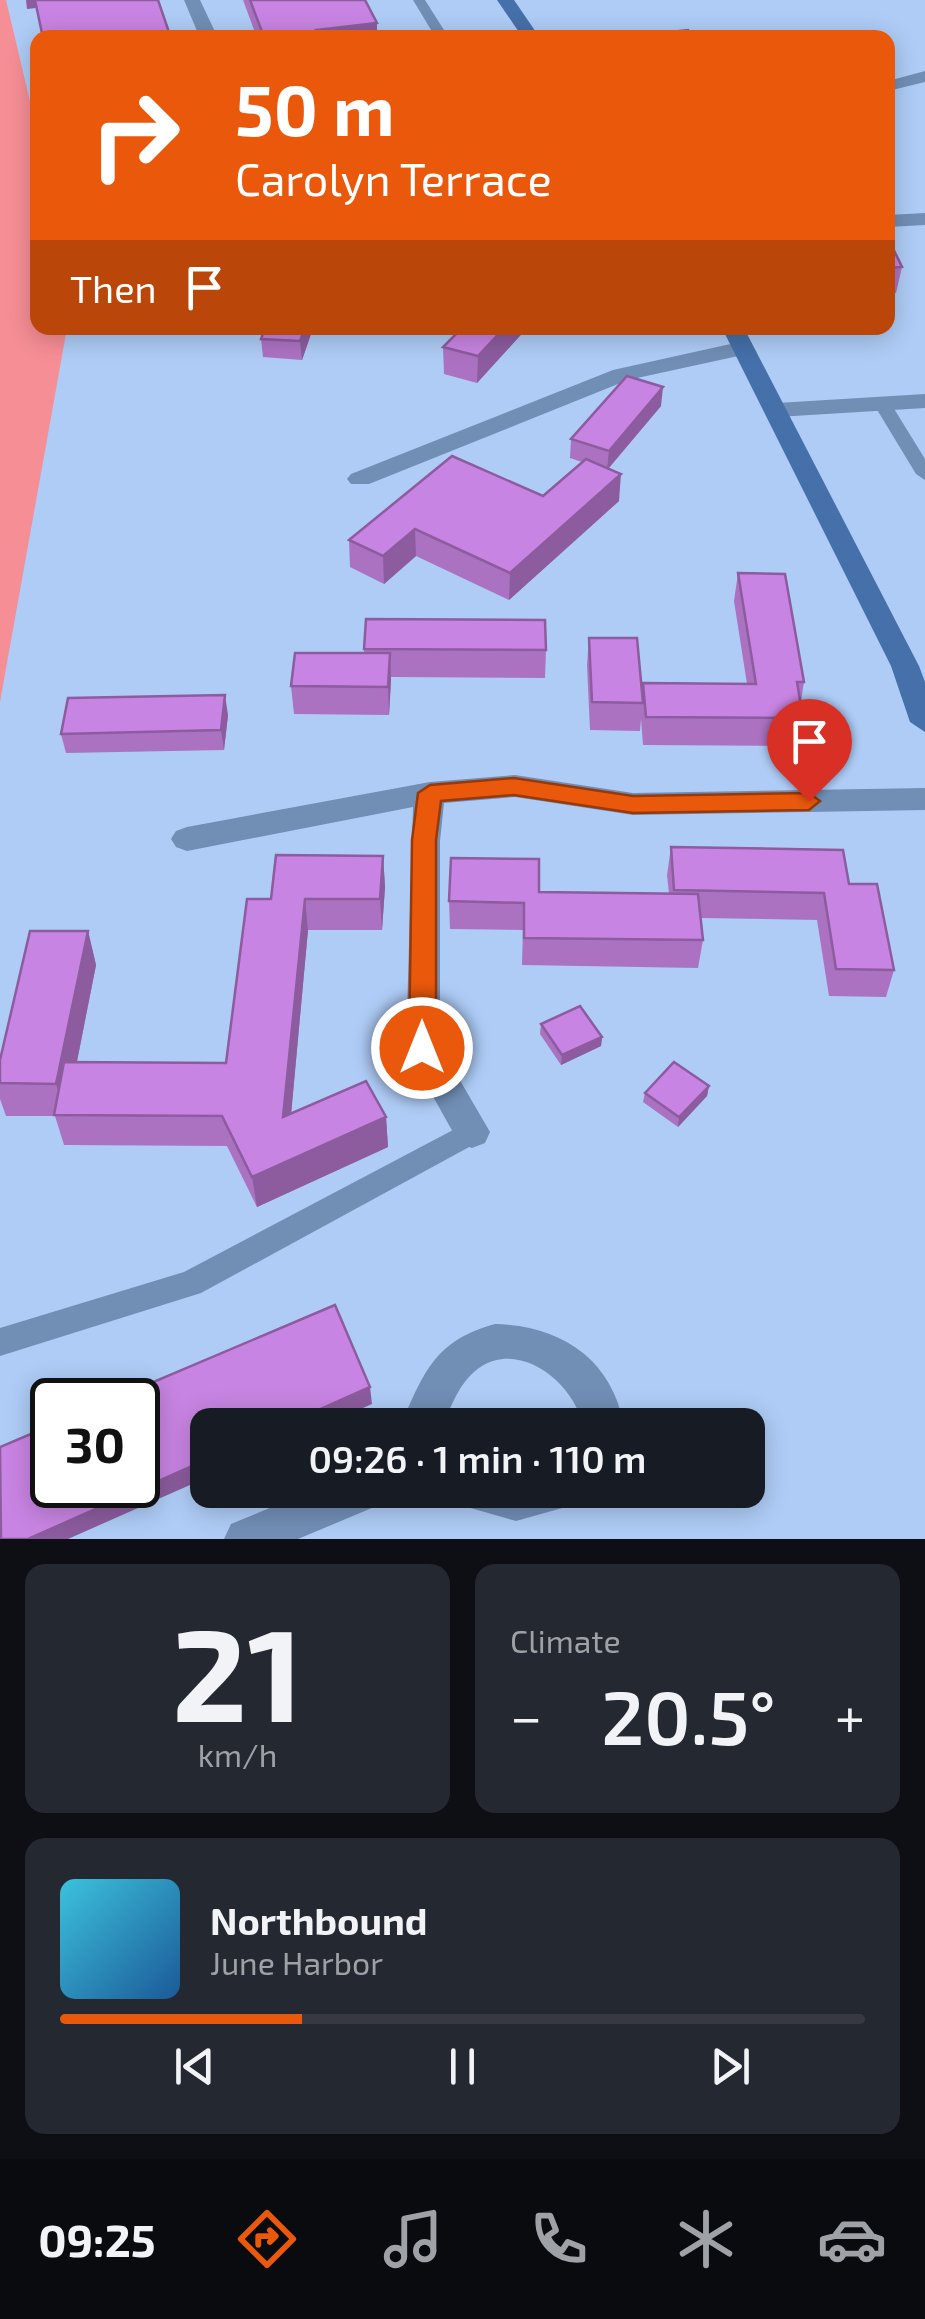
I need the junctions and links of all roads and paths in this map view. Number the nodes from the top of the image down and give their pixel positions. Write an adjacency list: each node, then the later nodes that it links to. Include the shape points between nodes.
1 (192, 0): 4 (street)
2 (419, 0): 5 (lane)
3 (505, 0): 6 (main road)
4 (205, 30)
5 (438, 30)
6 (526, 30)
7 (925, 76): 8 (street)
8 (895, 84)
9 (925, 218): 10 (street)
10 (895, 220)
11 (738, 338): 14 (main road); 16 (street, via 622,375)
12 (925, 401): 13 (street)
13 (882, 404): 14 (street); 15 (lane)
14 (777, 410): 17 (main road)
15 (925, 474)
16 (360, 479)
17 (915, 666): 18 (main road)
18 (925, 722)
19 (430, 793): 20 (street, via 514,786 633,804); 21 (street); 22 (street, via 422,1048)
20 (925, 799)
21 (187, 839)
22 (472, 1132): 23 (lane, via 190,1283)
23 (0, 1342)
24 (431, 1408): 25 (street, via 456,1360 496,1343 520,1343 578,1370)
25 (601, 1408)
26 (321, 1508): 27 (street)
27 (246, 1539)

